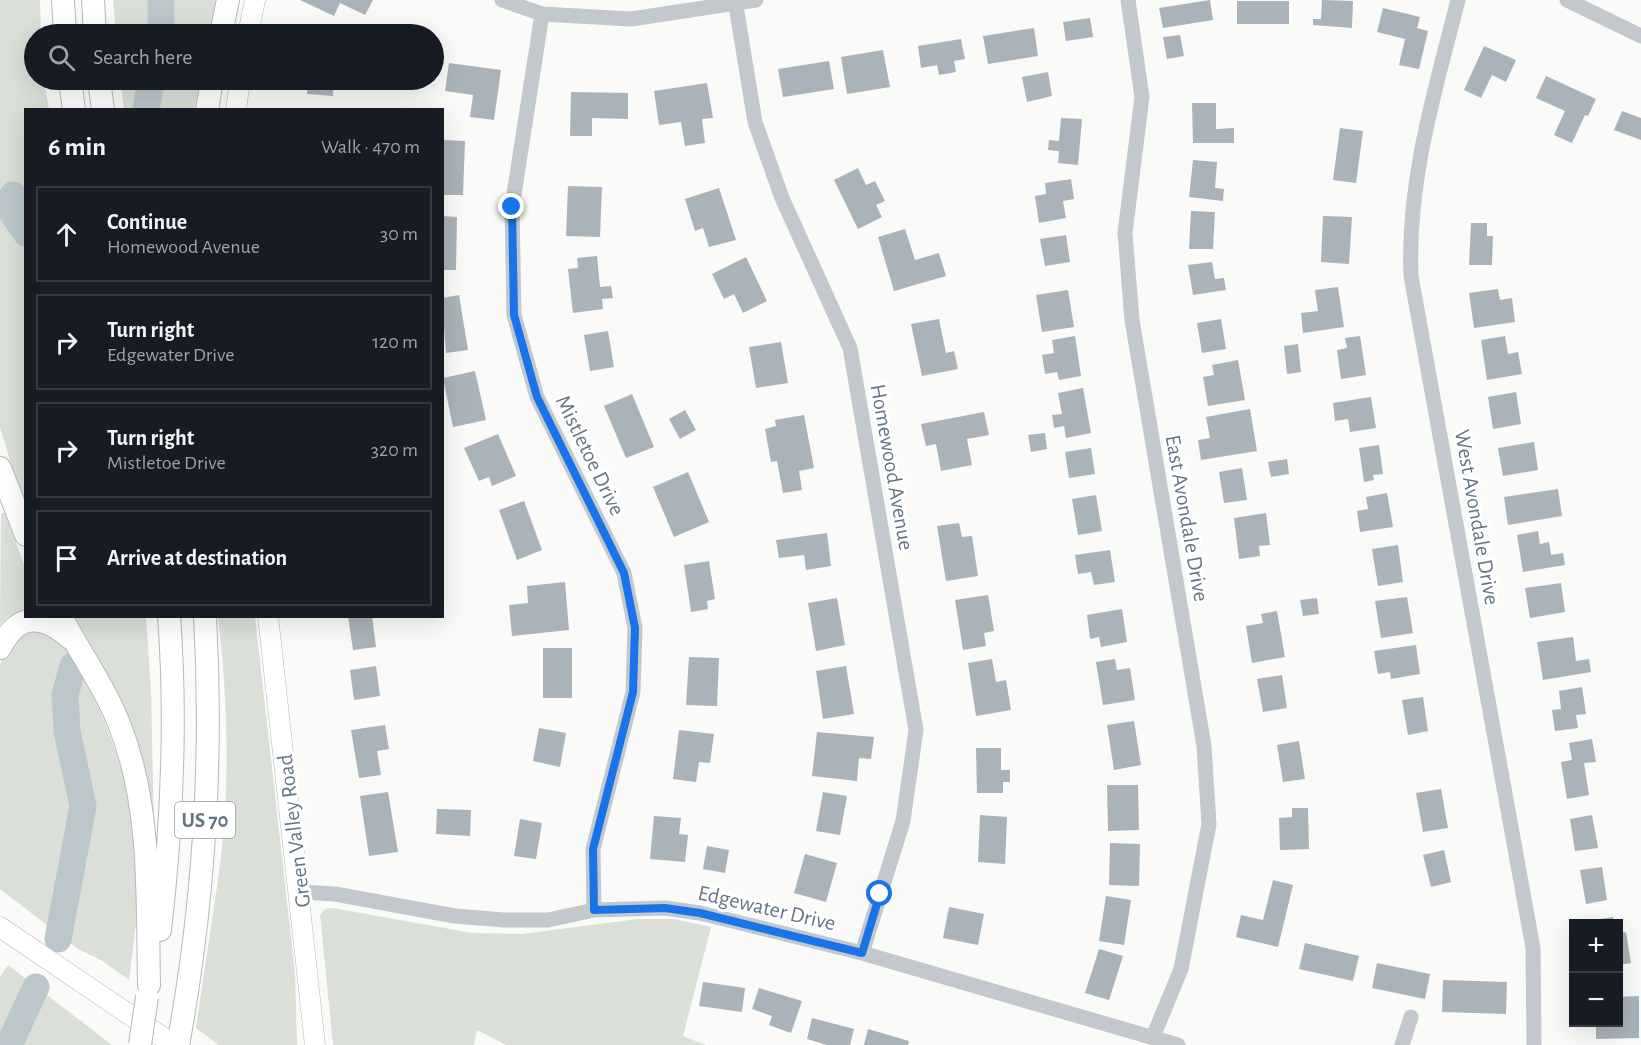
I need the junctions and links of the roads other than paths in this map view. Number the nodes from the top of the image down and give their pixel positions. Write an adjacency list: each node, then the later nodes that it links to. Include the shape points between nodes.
1 (63, 0): 12 (highway)
2 (93, 0): 13 (highway)
3 (228, 0): 14 (highway)
4 (255, 0): 15 (main road)
5 (502, 0): 11 (street)
6 (756, 0): 10 (street)
7 (1128, 0): 39 (street, East Avondale Drive, via 1142,97 1125,233 1132,320 1204,746 1209,824 1181,969)
8 (1458, 0): 45 (street, West Avondale Drive, via 1422,141 1409,236 1411,276 1533,948)
9 (1567, 0): 16 (street)
10 (735, 2): 11 (street, via 631,19); 36 (street, Homewood Avenue, via 755,122 782,198 850,348 916,730 903,821)
11 (542, 14): 34 (street, Mistletoe Drive, via 512,207 514,315 537,397 624,573 635,628 633,692 593,849)
12 (64, 24)
13 (94, 24)
14 (223, 24)
15 (250, 24)
16 (1641, 36)
17 (71, 90): 21 (highway)
18 (101, 90): 22 (highway)
19 (210, 90): 23 (highway)
20 (239, 90): 24 (main road)
21 (74, 108)
22 (104, 108)
23 (207, 108)
24 (236, 108)
25 (0, 468): 26 (highway)
26 (24, 530)
27 (62, 618): 31 (highway)
28 (169, 618): 37 (highway, US 70, via 174,689 172,798 162,915)
29 (205, 618): 42 (highway, US 70, via 209,698 205,821 200,888)
30 (268, 618): 33 (main road, Green Valley Road)
31 (72, 639): 32 (highway, via 49,622 27,621 8,632); 37 (highway, via 117,720 135,777 147,874)
32 (0, 648)
33 (300, 892): 34 (street, Edgewater Drive, via 504,920 548,920); 40 (main road, Green Valley Road)
34 (594, 910): 36 (street, Edgewater Drive, via 665,908 700,913)
35 (0, 927): 42 (main road)
36 (862, 953): 39 (street, Edgewater Drive)
37 (148, 991): 41 (highway, US 70, bridge)
38 (1411, 1017): 44 (street)
39 (1153, 1037): 43 (street, Edgewater Drive)
40 (312, 1039)
41 (140, 1045)
42 (176, 1045)
43 (1178, 1045)
44 (1402, 1045)
45 (1534, 1045)

